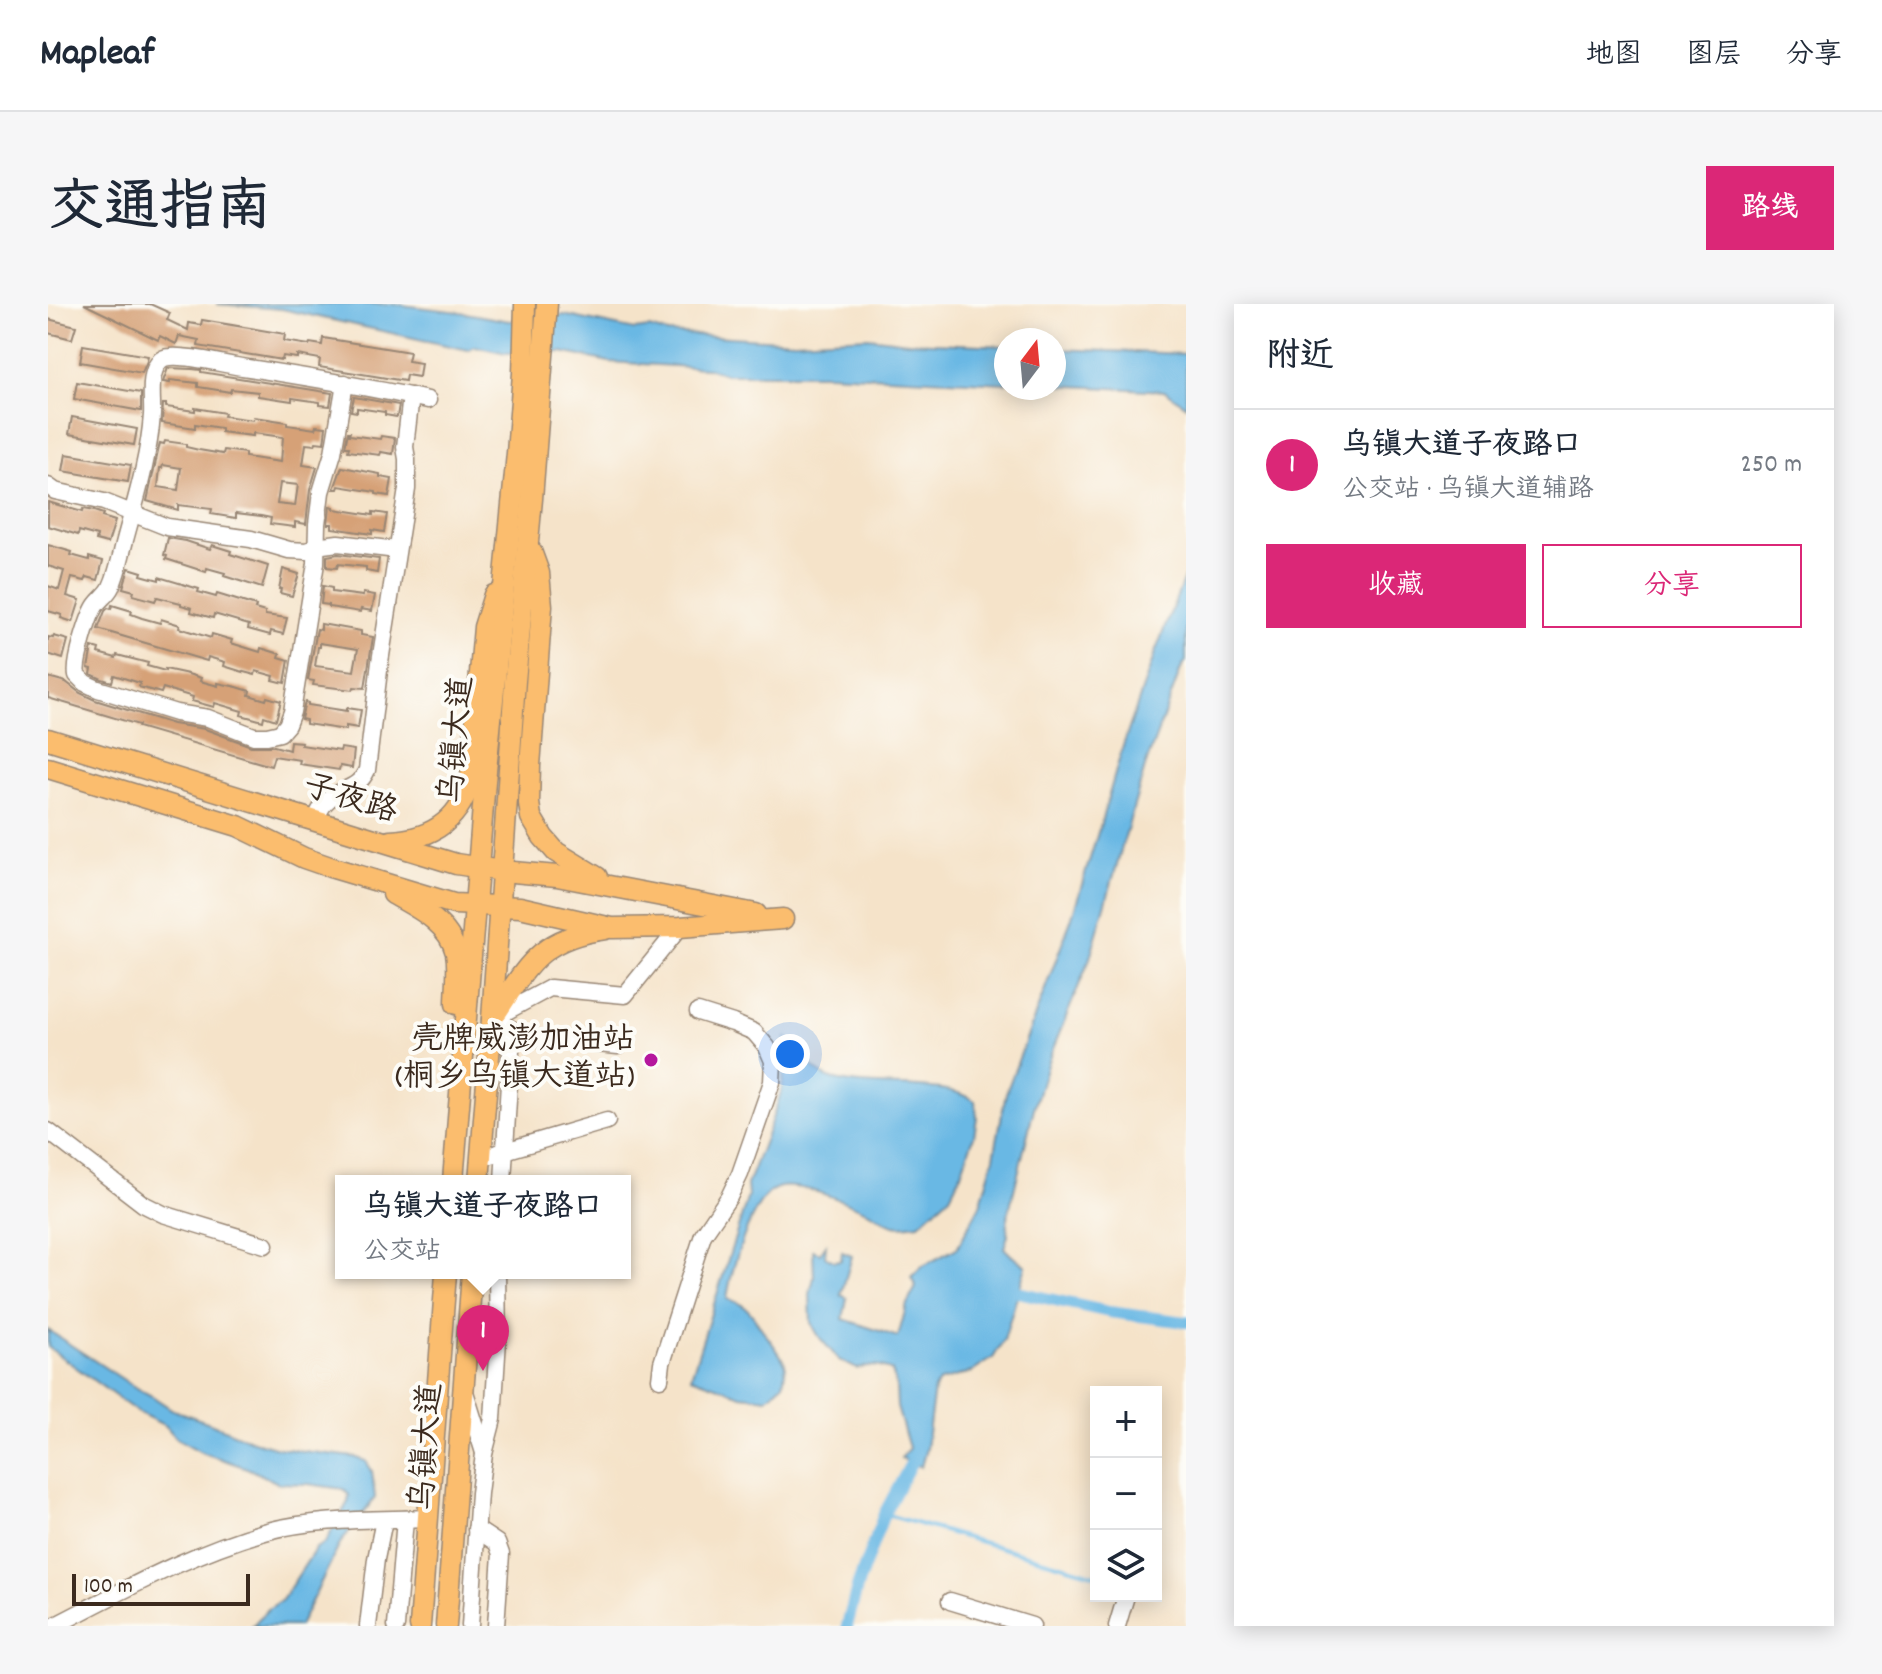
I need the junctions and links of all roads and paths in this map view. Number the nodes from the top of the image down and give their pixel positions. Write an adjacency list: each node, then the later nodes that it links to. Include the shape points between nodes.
1 (525, 304): 3 (main road, 乌镇大道)
2 (547, 304): 3 (main road, 乌镇大道)
3 (533, 375): 9 (main road, 乌镇大道); 12 (main road, 乌镇大道)
4 (345, 383): 5 (street); 8 (street, via 164,358 154,375 152,420); 10 (street, via 321,492)
5 (411, 396): 6 (street); 11 (street, via 407,489)
6 (428, 400)
7 (48, 486): 8 (street)
8 (132, 513): 10 (street, via 167,527 289,550); 10 (street, via 110,589 92,612 77,675 98,689 254,736 280,733 292,712)
9 (528, 542): 18 (main road, 乌镇大道); 20 (main road, via 539,573 542,606 531,817 556,852)
10 (316, 547): 11 (street, via 338,543)
11 (397, 550): 15 (street, via 367,770 357,785 326,802)
12 (504, 569): 16 (main road, via 484,627 465,795 438,827 413,838); 17 (main road, 乌镇大道)
13 (48, 739): 15 (main road, 子夜路)
14 (48, 768): 19 (main road, 子夜路, via 238,826 304,858)
15 (315, 821): 16 (main road, 子夜路)
16 (382, 842): 17 (main road, 子夜路)
17 (479, 868): 18 (main road, 子夜路); 22 (main road, 乌镇大道)
18 (502, 871): 20 (main road, 子夜路); 21 (main road, 乌镇大道)
19 (361, 877): 22 (main road, 子夜路); 32 (main road, via 422,910 452,941 456,1001 447,1144)
20 (615, 886): 23 (main road, 子夜路, via 783,919)
21 (500, 905): 22 (main road, 子夜路); 24 (main road, 子夜路); 26 (main road, 乌镇大道)
22 (476, 906): 32 (main road, 乌镇大道)
23 (680, 927): 24 (main road, 子夜路); 26 (street, via 625,995 550,988)
24 (612, 928): 26 (main road, via 586,931 551,946 523,972)
25 (698, 1012): 39 (street, via 754,1032 773,1061 772,1082 740,1174 703,1235)
26 (492, 1019): 27 (street, via 527,1037); 30 (street, via 511,1051); 31 (main road, 乌镇大道)
27 (618, 1046)
28 (607, 1121): 30 (street)
29 (48, 1131): 35 (street, via 143,1204)
30 (505, 1151): 31 (street); 34 (street)
31 (481, 1158): 33 (main road, 乌镇大道)
32 (453, 1172)
33 (480, 1175)
34 (503, 1175)
35 (265, 1245)
36 (446, 1279): 42 (main road, 乌镇大道)
37 (472, 1279): 40 (main road, 乌镇大道)
38 (497, 1279): 41 (street, via 493,1419)
39 (660, 1379)
40 (463, 1386): 41 (street); 52 (main road, 乌镇大道)
41 (484, 1454): 45 (street)
42 (428, 1518): 43 (street); 51 (main road, 乌镇大道)
43 (405, 1519): 44 (street); 50 (street)
44 (381, 1520): 48 (street, via 269,1531 174,1565); 49 (street)
45 (476, 1529): 53 (street); 54 (street, via 497,1543 501,1554)
46 (950, 1601): 55 (street)
47 (1124, 1602): 56 (street)
48 (54, 1626)
49 (368, 1626)
50 (396, 1626)
51 (420, 1626)
52 (446, 1626)
53 (470, 1626)
54 (496, 1626)
55 (1032, 1626)
56 (1117, 1626)

